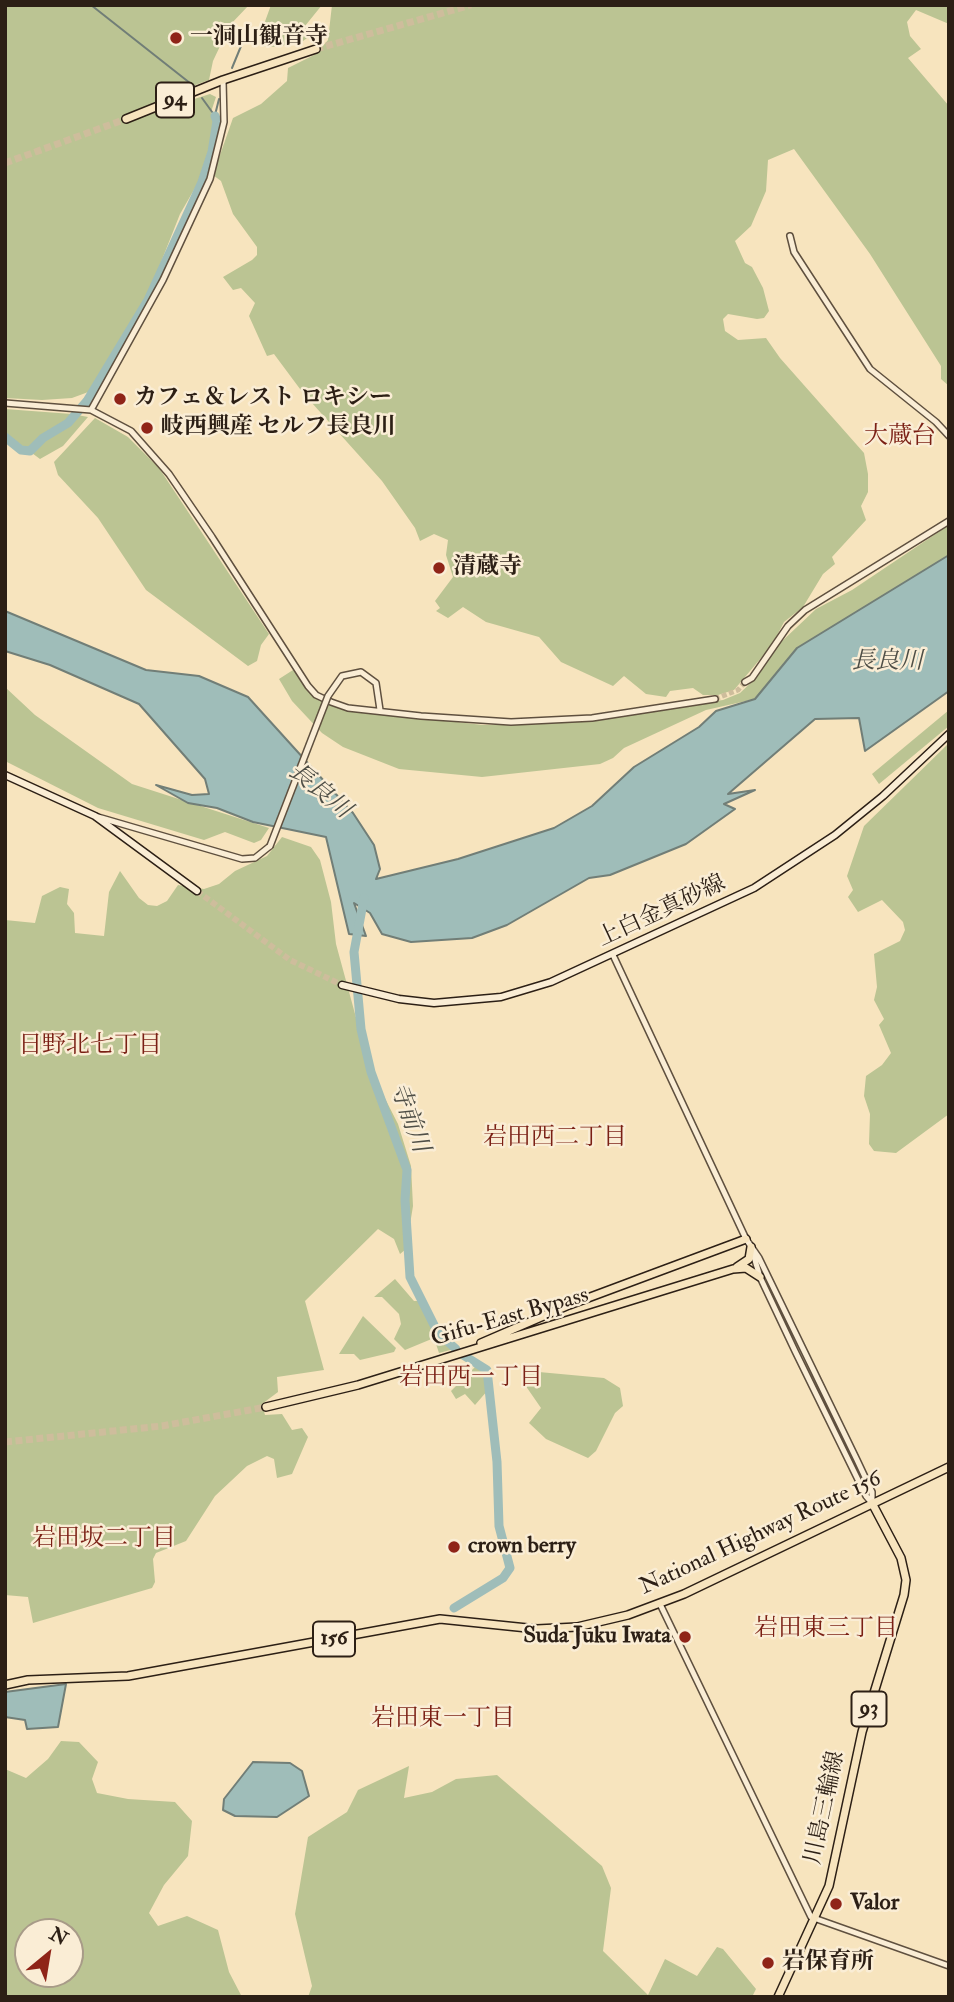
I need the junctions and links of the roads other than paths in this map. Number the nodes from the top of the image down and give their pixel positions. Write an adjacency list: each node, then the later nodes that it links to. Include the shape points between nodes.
1 (316, 48): 2 (main road, 94)
2 (223, 80): 3 (main road, 94); 6 (street, via 224,122 210,179 163,280)
3 (126, 119)
4 (790, 236): 7 (street, via 794,252 870,369)
5 (5, 403): 6 (street)
6 (91, 410): 11 (street, via 131,431 169,474 316,695 348,708)
7 (949, 436)
8 (949, 521): 9 (street, via 805,610)
9 (745, 682)
10 (715, 699): 11 (street, via 550,721 474,720)
11 (380, 710): 14 (street, bridge, via 379,692 369,676 352,672 342,676 328,696 270,846 255,858 242,859)
12 (949, 734): 16 (main road, 上白金真砂線, via 835,835 754,888)
13 (5, 775): 14 (main road)
14 (95, 816): 15 (main road)
15 (197, 891)
16 (613, 955): 17 (main road, 上白金真砂線, via 502,997 434,1003); 18 (street)
17 (345, 986)
18 (746, 1239): 19 (street); 20 (main road, Gifu-East Bypass, via 475,1345 265,1406 327,1394)
19 (751, 1247): 20 (main road, via 749,1259); 21 (street); 23 (street, via 872,1492)
20 (733, 1269): 21 (main road, via 746,1268)
21 (761, 1277): 23 (street)
22 (949, 1467): 23 (main road, National Highway Route 156 / 156)
23 (872, 1503): 24 (main road, National Highway Route 156 / 156); 26 (main road, 川島三輪線 / 93, via 901,1558 905,1595 862,1732 835,1866)
24 (660, 1604): 25 (main road, National Highway Route 156 / 156, via 577,1627 537,1629 440,1619 128,1676); 26 (street)
25 (5, 1685)
26 (814, 1920): 27 (street); 28 (main road, 川島三輪線 / 93)
27 (949, 1966)
28 (778, 1997)

